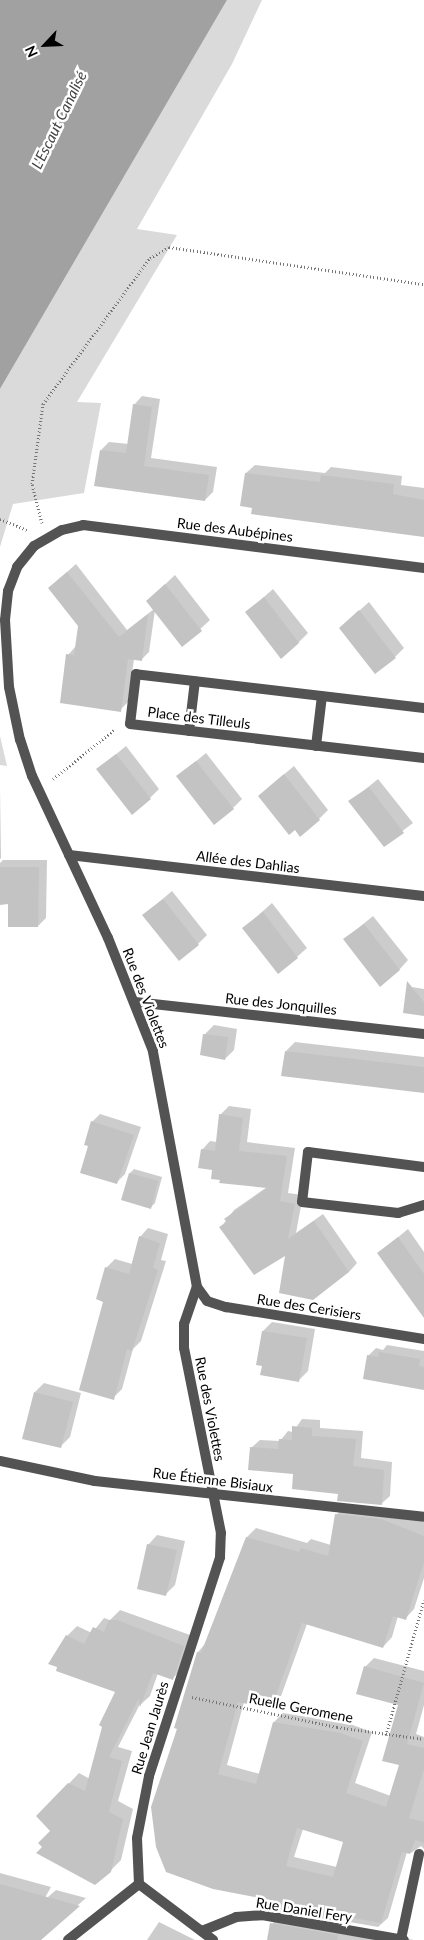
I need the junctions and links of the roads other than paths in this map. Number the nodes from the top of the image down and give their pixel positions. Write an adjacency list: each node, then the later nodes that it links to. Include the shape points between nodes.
1 (46, 538): 2 (street, Rue des Aubépines, via 68,527 92,525); 9 (street, Rue des Violettes, via 17,567 8,591 6,620 15,722 39,791)
2 (424, 568)
3 (195, 681): 4 (street, Place des Tilleuls); 6 (street); 6 (street, Place des Tilleuls, via 136,674 130,724)
4 (322, 696): 5 (street, Place des Tilleuls); 7 (street)
5 (424, 708)
6 (189, 731): 7 (street, Place des Tilleuls)
7 (316, 746): 8 (street, Place des Tilleuls)
8 (424, 758)
9 (69, 854): 10 (street, Allée des Dahlias); 11 (street, Rue des Violettes)
10 (424, 896)
11 (135, 1002): 12 (street, Rue des Jonquilles); 15 (street, Rue des Violettes, via 163,1090)
12 (424, 1034)
13 (424, 1167): 14 (street, via 308,1152 302,1202 398,1213)
14 (424, 1206)
15 (197, 1287): 16 (street, Rue des Cerisiers, via 207,1300 226,1307); 18 (street, Rue des Violettes, via 184,1324 184,1348)
16 (424, 1339)
17 (0, 1461): 18 (street, Rue Étienne Bisiaux, via 71,1477)
18 (214, 1495): 19 (street, Rue Étienne Bisiaux); 21 (street, Rue Jean Jaurès, via 221,1533 220,1557 174,1693 139,1822)
19 (424, 1517)
20 (419, 1854): 25 (street)
21 (139, 1884): 22 (street); 23 (street)
22 (202, 1931): 24 (street); 25 (street, Rue Daniel Fery, via 236,1917 262,1915)
23 (68, 1940)
24 (213, 1940)
25 (402, 1940)

